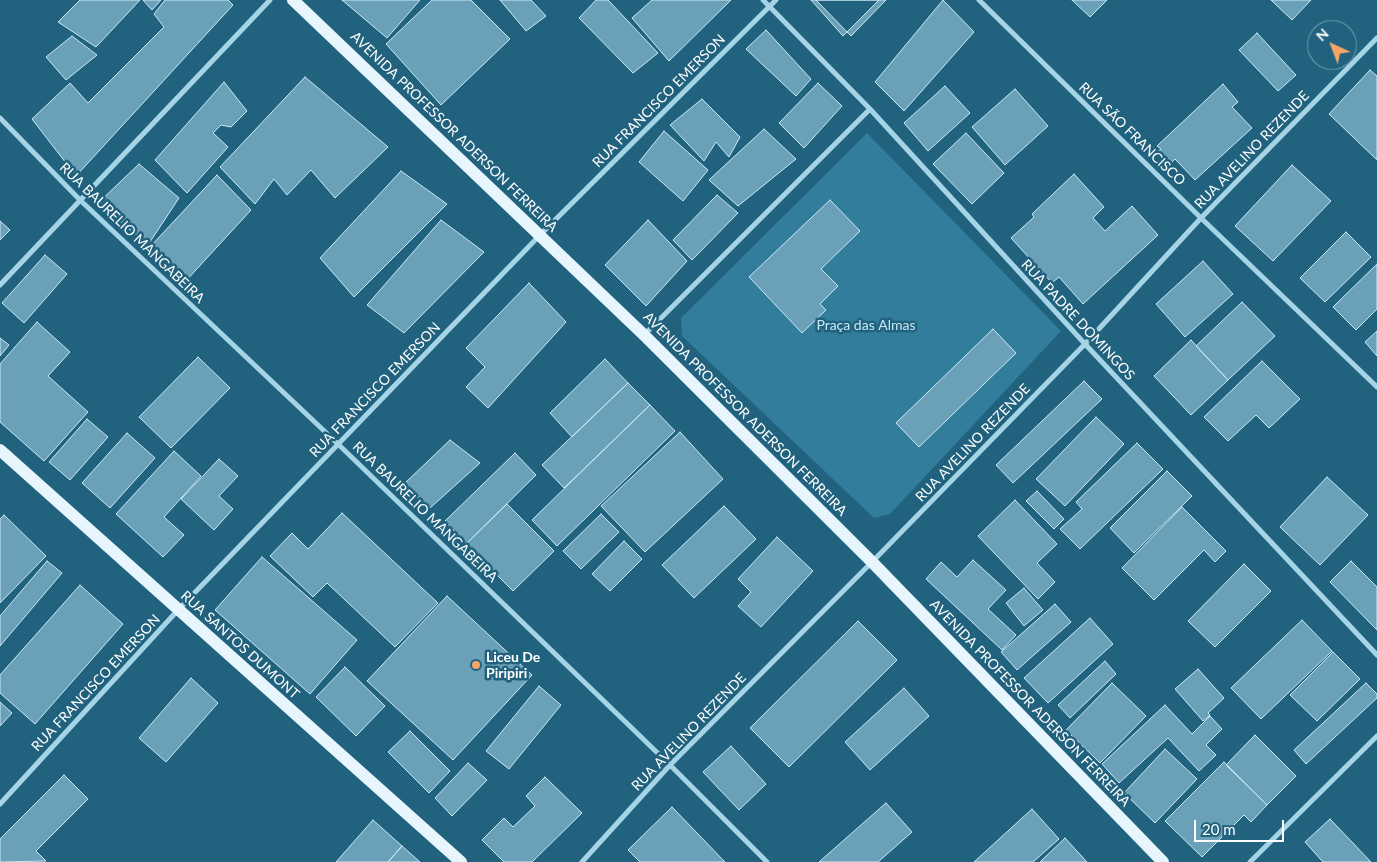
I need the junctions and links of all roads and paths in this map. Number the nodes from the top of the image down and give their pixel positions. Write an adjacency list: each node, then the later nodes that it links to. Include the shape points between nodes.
1 (270, 0): 10 (street)
2 (293, 0): 12 (main road, AVENIDA PROFESSOR ADERSON FERREIRA)
3 (763, 0): 6 (street, RUA PADRE DOMINGOS)
4 (776, 0): 6 (street, RUA FRANCISCO EMERSON)
5 (979, 0): 11 (street, RUA SÃO FRANCISCO)
6 (769, 7): 8 (street, RUA PADRE DOMINGOS); 12 (street, RUA FRANCISCO EMERSON)
7 (1377, 38): 11 (street, RUA AVELINO REZENDE)
8 (870, 109): 14 (street); 15 (street, RUA PADRE DOMINGOS)
9 (0, 118): 10 (street, RUA BAURELIO MANGABEIRA)
10 (80, 200): 13 (street); 17 (street, RUA BAURELIO MANGABEIRA)
11 (1201, 218): 15 (street, RUA AVELINO REZENDE); 16 (street, RUA SÃO FRANCISCO)
12 (540, 235): 14 (main road, AVENIDA PROFESSOR ADERSON FERREIRA); 17 (street, RUA FRANCISCO EMERSON)
13 (0, 286)
14 (644, 335): 19 (main road, AVENIDA PROFESSOR ADERSON FERREIRA)
15 (1085, 344): 19 (street, RUA AVELINO REZENDE); 21 (street, RUA PADRE DOMINGOS)
16 (1377, 387)
17 (338, 444): 20 (street, RUA FRANCISCO EMERSON); 23 (street, RUA BAURELIO MANGABEIRA)
18 (0, 450): 20 (main road, RUA SANTOS DUMONT)
19 (872, 562): 23 (street, RUA AVELINO REZENDE); 28 (main road, AVENIDA PROFESSOR ADERSON FERREIRA)
20 (178, 610): 24 (street, RUA FRANCISCO EMERSON); 25 (main road, RUA SANTOS DUMONT)
21 (1377, 655)
22 (1377, 736): 29 (street)
23 (670, 765): 26 (street, RUA AVELINO REZENDE); 27 (street, RUA BAURELIO MANGABEIRA)
24 (0, 804)
25 (461, 862)
26 (582, 862)
27 (768, 862)
28 (1164, 862)
29 (1250, 862)

